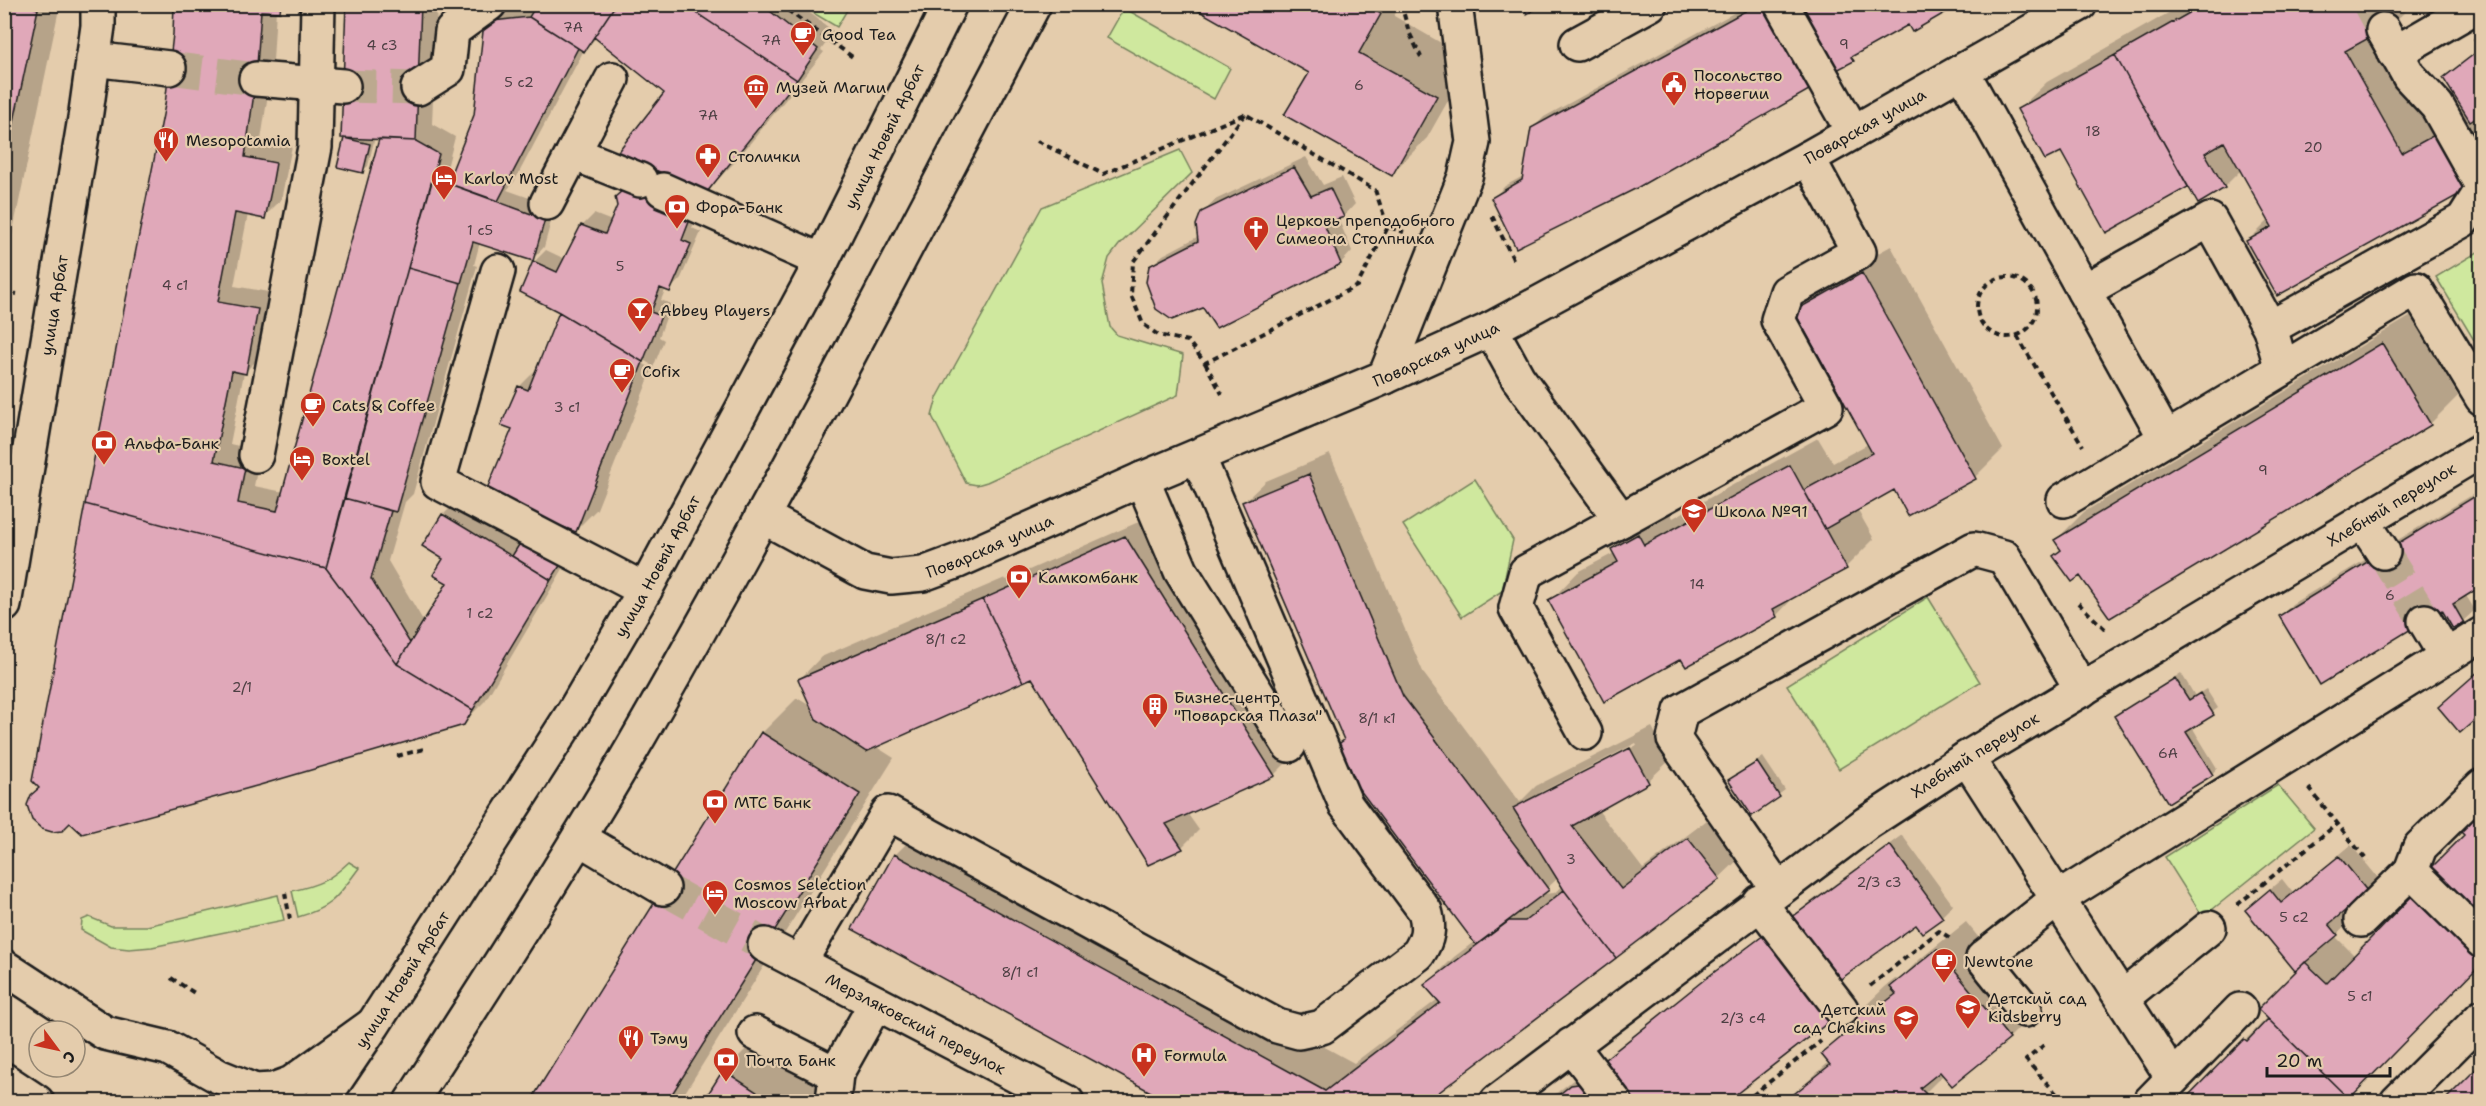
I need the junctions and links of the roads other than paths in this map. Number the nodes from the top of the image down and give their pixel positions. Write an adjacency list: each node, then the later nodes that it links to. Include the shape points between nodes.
1 (98, 4): 12 (street, улица Арбат)
2 (318, 4): 17 (street)
3 (489, 4): 18 (street, via 452,31 448,69)
4 (950, 4): 24 (street, улица Новый Арбат)
5 (1034, 4): 38 (street)
6 (1455, 4): 30 (street, via 1473,142 1465,177)
7 (1650, 4): 11 (street)
8 (1781, 4): 19 (street)
9 (2080, 4): 14 (street, Поварская улица)
10 (2480, 4): 22 (street, via 2389,41 2409,76 2437,106)
11 (1577, 44)
12 (93, 59): 13 (street); 43 (street, улица Арбат)
13 (169, 69)
14 (1962, 71): 19 (street, Поварская улица); 26 (street)
15 (256, 79): 17 (street)
16 (612, 79): 20 (street)
17 (330, 86): 34 (street)
18 (418, 88)
19 (1853, 132): 21 (street, Поварская улица)
20 (573, 153): 23 (street); 24 (street)
21 (1808, 158): 28 (street, Поварская улица); 39 (street, via 1859,252 1786,292 1778,320 1826,407)
22 (2481, 188): 27 (street, via 2463,220)
23 (547, 203)
24 (822, 261): 42 (street, улица Новый Арбат)
25 (498, 271): 42 (street, via 438,482)
26 (2084, 291): 27 (street, via 2210,220); 32 (street)
27 (2270, 328): 29 (street)
28 (1491, 329): 30 (street, Поварская улица); 39 (street, via 1518,378)
29 (2282, 369): 31 (street, via 2416,289); 32 (street)
30 (1385, 377): 35 (street, Поварская улица)
31 (2481, 398)
32 (2166, 439): 37 (street)
33 (2481, 450): 40 (street, Хлебный переулок)
34 (256, 455)
35 (1198, 456): 36 (street, Поварская улица); 61 (street, via 1346,805 1425,911 1428,940 1418,954 1322,1027 1299,1032 1277,1026 888,813)
36 (1142, 480): 38 (street, Поварская улица, via 958,561 923,574 902,576 865,572); 49 (street, via 1181,571)
37 (2064, 500)
38 (762, 516): 52 (street)
39 (1622, 520): 48 (street, via 1526,572 1516,608)
40 (2363, 522): 41 (street); 47 (street, Хлебный переулок)
41 (2383, 552)
42 (645, 590): 69 (street, улица Новый Арбат, via 573,713)
43 (4, 604)
44 (2425, 621): 46 (street)
45 (2481, 634): 46 (street)
46 (2446, 656): 56 (street)
47 (2082, 690): 50 (street, Хлебный переулок); 55 (street, via 2004,557 1974,549 1682,711 1674,739)
48 (1585, 733)
49 (1289, 745)
50 (1968, 758): 55 (street, Хлебный переулок, via 1866,823); 56 (street)
51 (2481, 786): 53 (street, via 2420,847)
52 (579, 838): 54 (street); 77 (street)
53 (2402, 879): 57 (street); 59 (street)
54 (663, 888)
55 (1768, 895): 65 (street); 71 (street, Хлебный переулок)
56 (2059, 898): 63 (street); 66 (street, via 1983,958)
57 (2361, 920)
58 (2209, 928): 63 (street)
59 (2481, 941)
60 (765, 945): 61 (street, Мерзляковский переулок)
61 (799, 963): 64 (street, Мерзляковский переулок)
62 (4, 967): 69 (street, via 105,1033 168,1048 255,1091 292,1083)
63 (2122, 998): 72 (street)
64 (876, 1003): 74 (street); 78 (street, Мерзляковский переулок)
65 (1841, 1009)
66 (2025, 1010)
67 (2240, 1010): 72 (street)
68 (2481, 1017): 82 (street)
69 (373, 1025): 76 (street, улица Новый Арбат)
70 (755, 1032): 74 (street)
71 (1571, 1045): 79 (street, Хлебный переулок); 80 (street)
72 (2173, 1078): 81 (street)
73 (4, 1080): 75 (street)
74 (835, 1088)
75 (36, 1101)
76 (321, 1101)
77 (411, 1101)
78 (1067, 1101)
79 (1497, 1101)
80 (1615, 1101)
81 (2150, 1101)
82 (2397, 1101)

